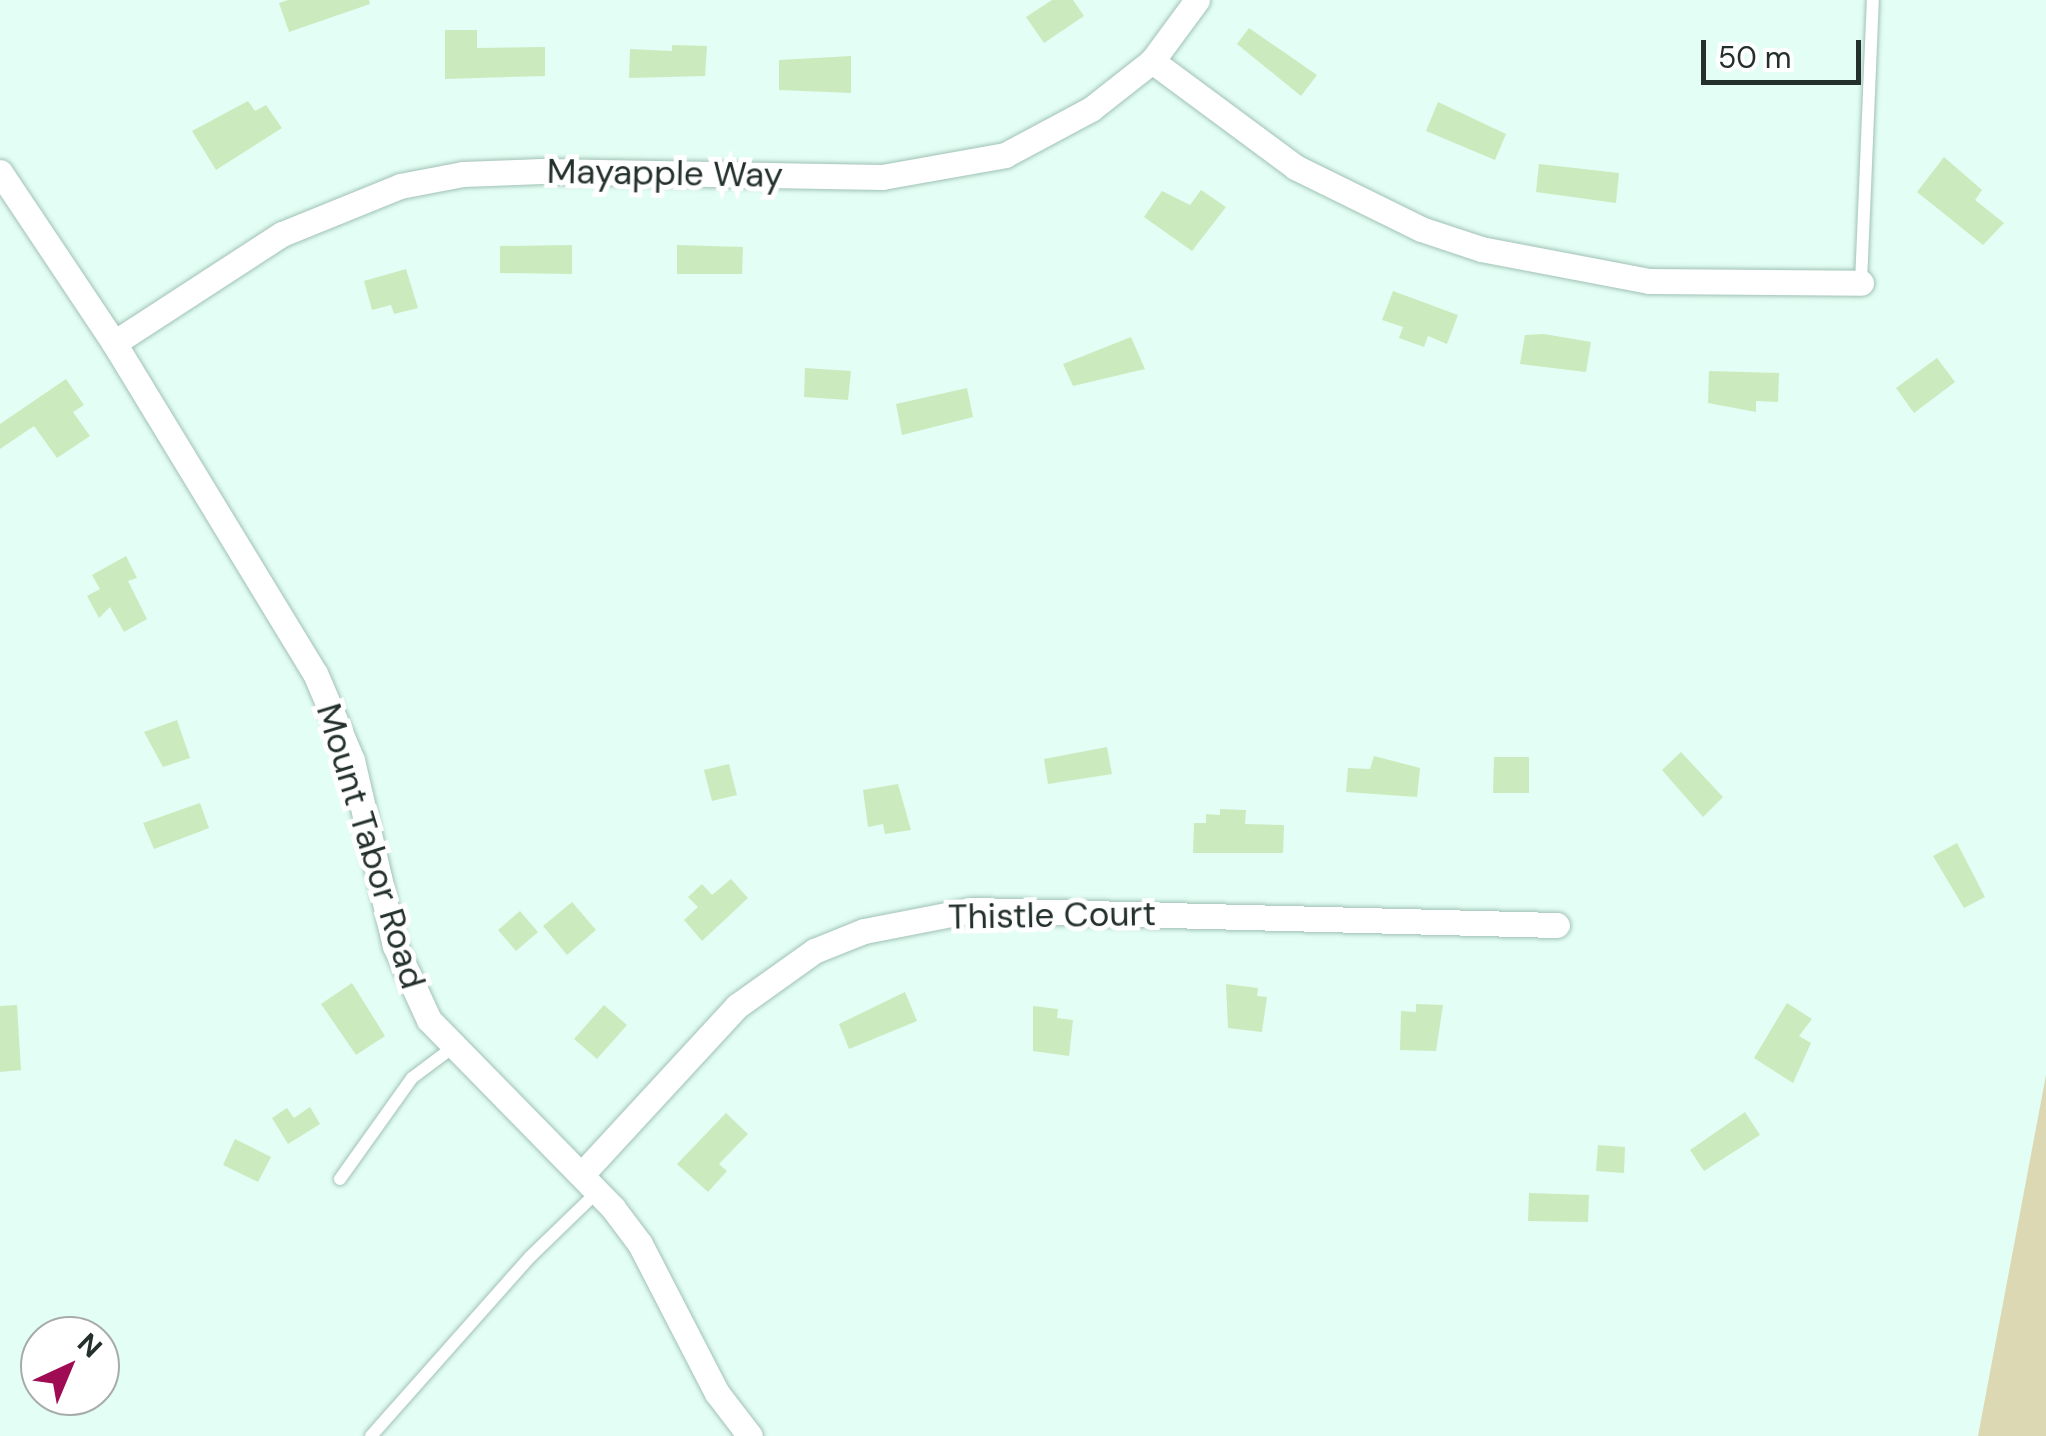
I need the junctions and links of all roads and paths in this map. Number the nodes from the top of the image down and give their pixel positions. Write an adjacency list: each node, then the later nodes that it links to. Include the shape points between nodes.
1 (1198, 0): 3 (street, Mayapple Way)
2 (1873, 0): 5 (lane)
3 (1152, 61): 5 (street, via 1295,167 1386,214 1481,249 1650,282); 6 (street, Mayapple Way, via 1050,135 948,169 882,177 542,171 463,174 400,186 282,234)
4 (0, 172): 6 (street, Mount Tabor Road)
5 (1862, 283)
6 (114, 343): 8 (street, Mount Tabor Road, via 286,622 336,717 369,824 395,946 413,992)
7 (1557, 925): 10 (street, Thistle Court, via 1006,910 923,917 864,931 814,951 737,1006)
8 (452, 1048): 9 (lane, via 412,1078); 10 (street, Mount Tabor Road)
9 (340, 1179)
10 (590, 1182): 11 (lane); 12 (street, Mount Tabor Road, via 640,1244 692,1350)
11 (371, 1436)
12 (750, 1436)

